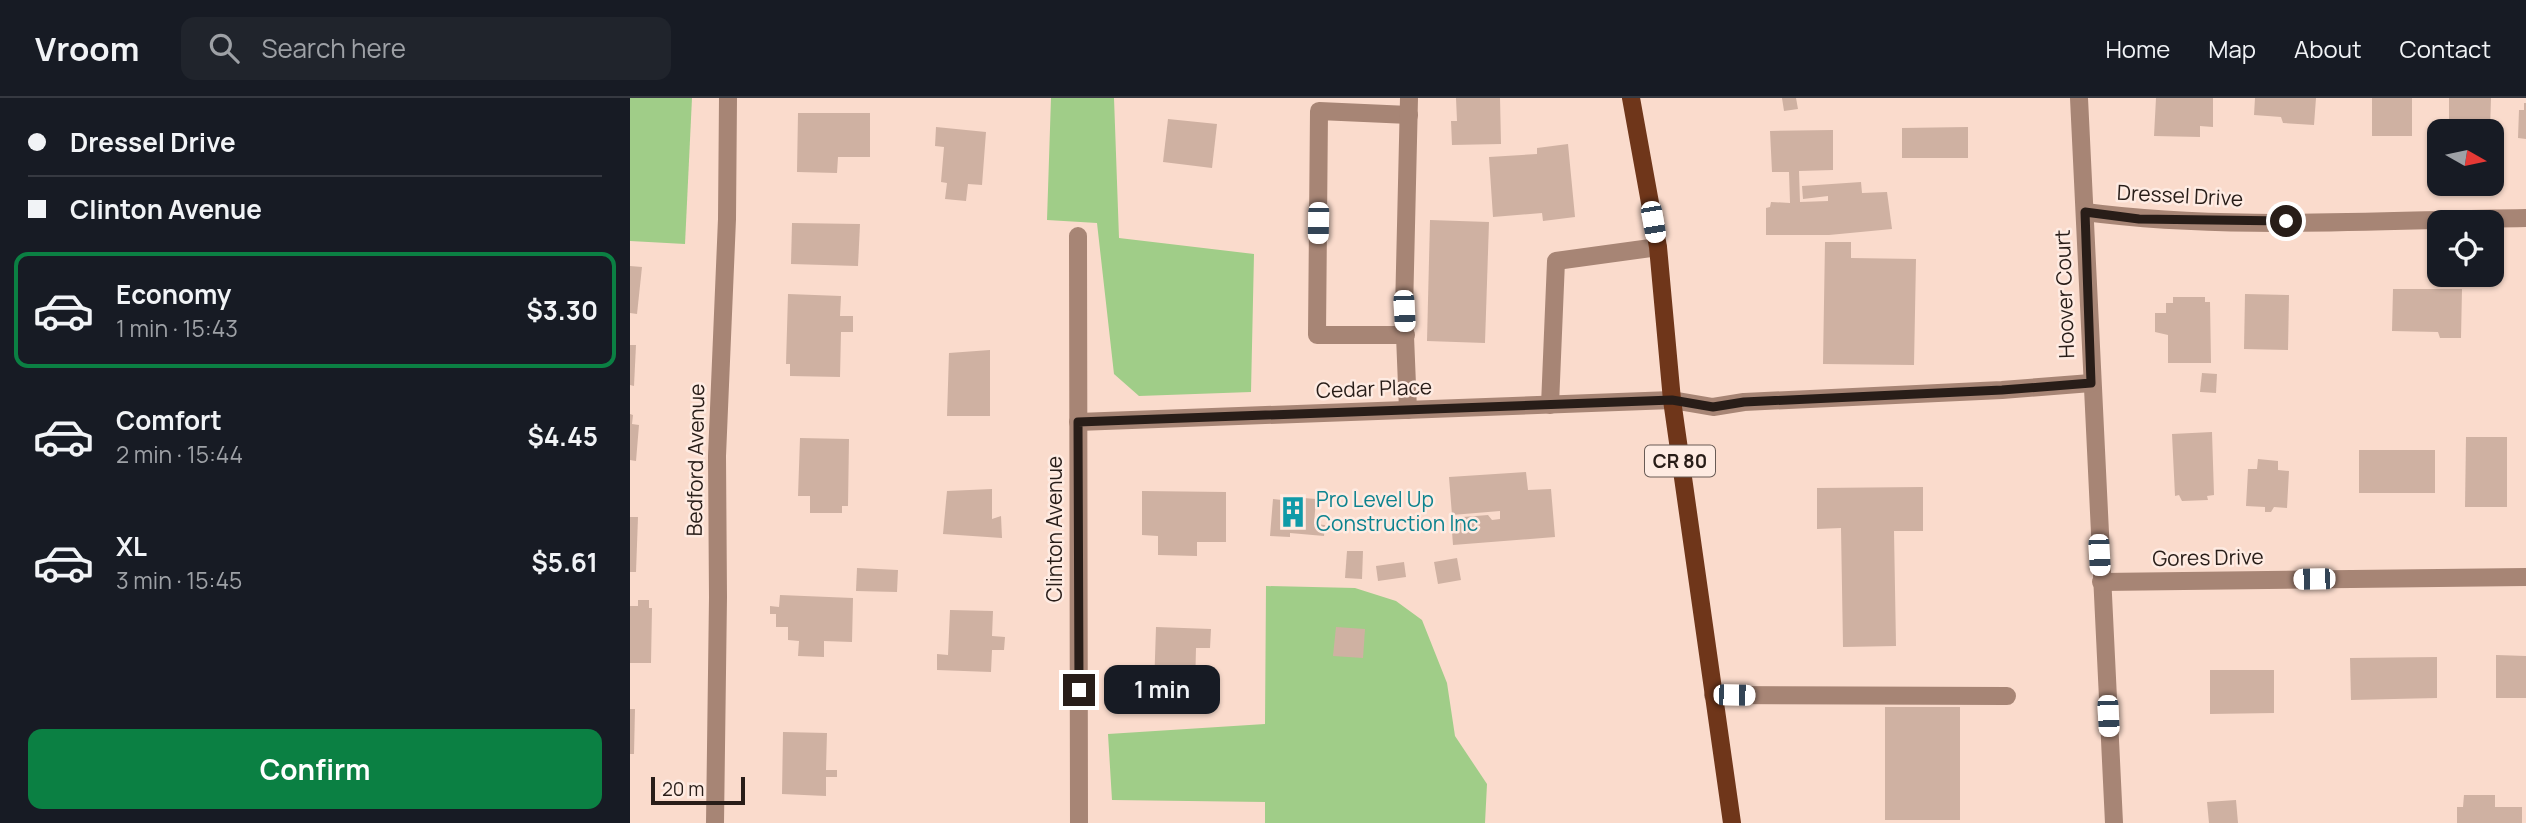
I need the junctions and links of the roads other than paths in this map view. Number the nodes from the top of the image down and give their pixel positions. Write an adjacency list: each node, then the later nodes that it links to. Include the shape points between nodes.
1 (729, 98): 19 (street, Bedford Avenue, via 717,456)
2 (1631, 98): 8 (main road, CR 80)
3 (2079, 98): 5 (street, Hoover Court)
4 (1409, 107): 9 (street); 9 (street, via 1319,111 1317,335)
5 (2085, 212): 6 (street, Dressel Drive, via 2233,222); 10 (street, Hoover Court)
6 (2526, 218)
7 (1078, 236): 14 (street, Clinton Avenue)
8 (1658, 247): 11 (main road, CR 80); 12 (street, via 1556,261)
9 (1406, 335): 13 (street)
10 (2091, 383): 11 (street, Cedar Place, via 1713,407); 16 (street, Hoover Court)
11 (1672, 400): 12 (street, Cedar Place); 17 (main road, CR 80)
12 (1550, 405): 13 (street, Cedar Place)
13 (1408, 411): 14 (street, Cedar Place)
14 (1078, 422): 20 (street, Clinton Avenue)
15 (2526, 577): 16 (street, Gores Drive)
16 (2101, 582): 22 (street, Hoover Court)
17 (1713, 695): 18 (street); 21 (main road, CR 80)
18 (2007, 696)
19 (715, 823)
20 (1079, 823)
21 (1732, 823)
22 (2114, 823)

